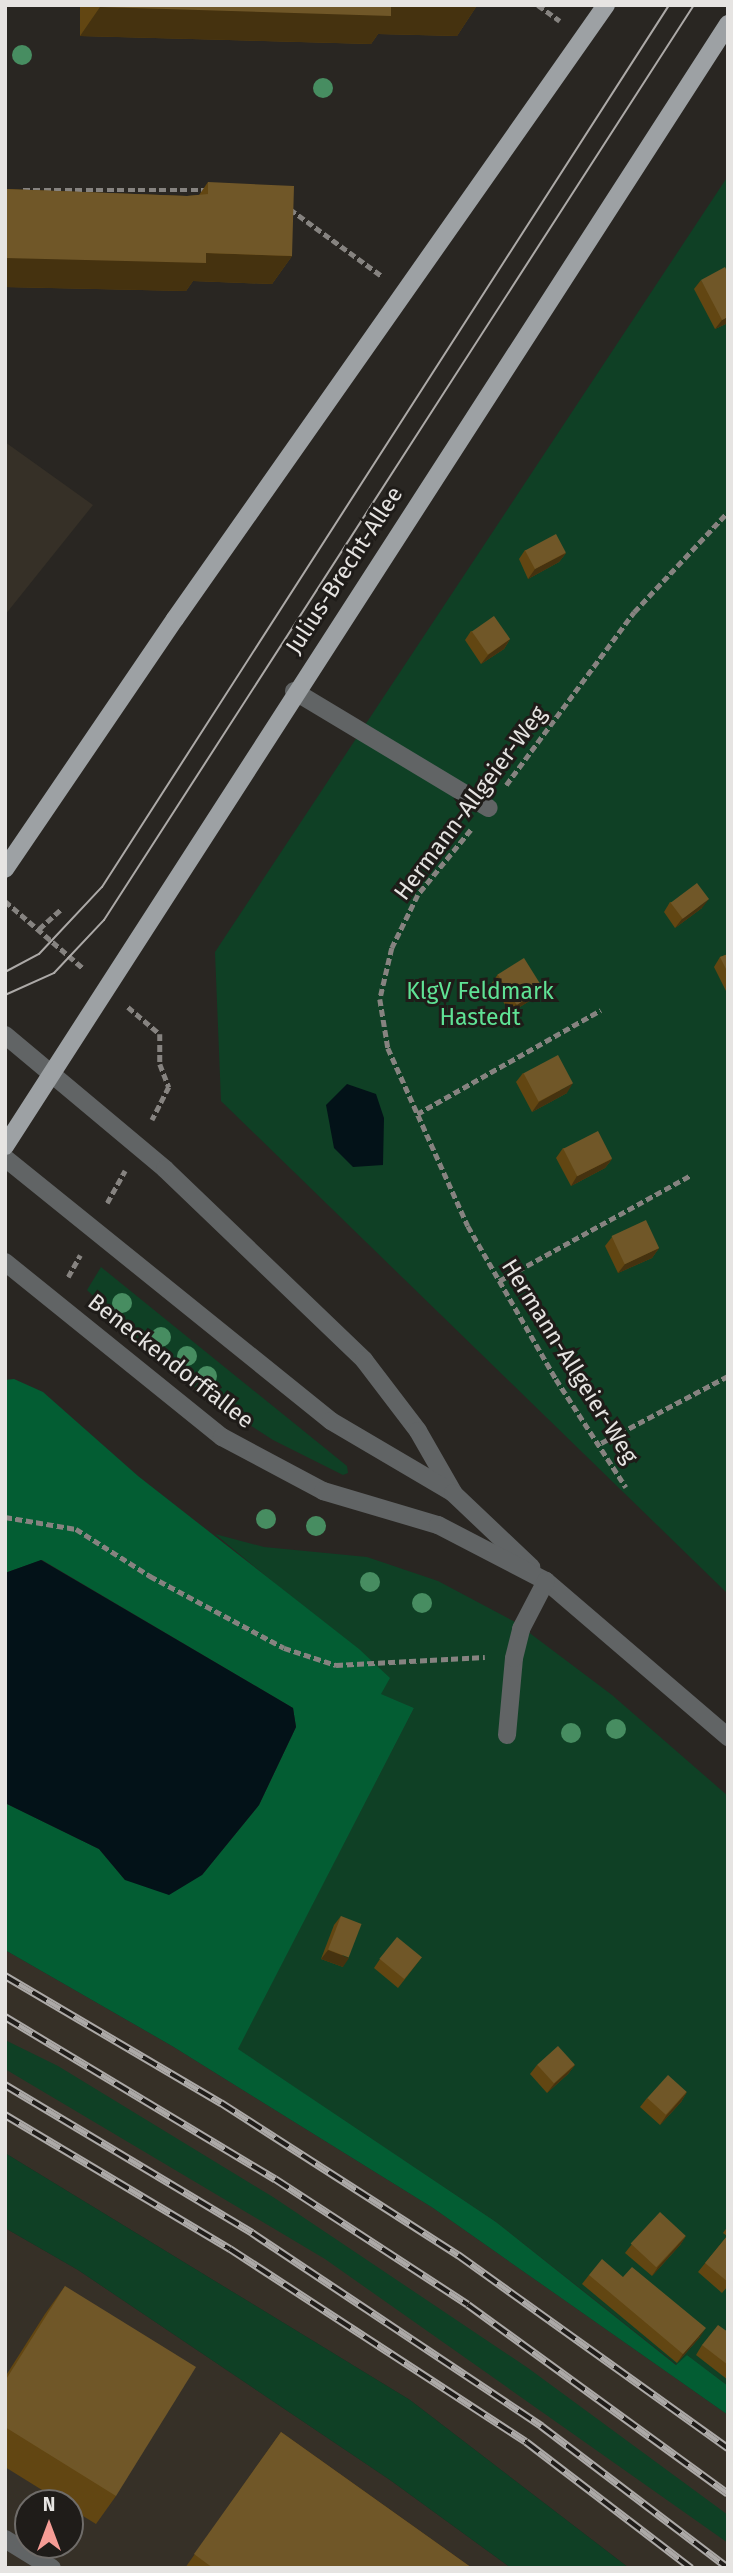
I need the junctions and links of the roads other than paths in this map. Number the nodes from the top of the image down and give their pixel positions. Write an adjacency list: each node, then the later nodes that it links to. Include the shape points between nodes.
1 (606, 5): 5 (main road)
2 (728, 24): 3 (main road, Julius-Brecht-Allee)
3 (294, 691): 4 (street); 7 (main road, Julius-Brecht-Allee)
4 (489, 808)
5 (5, 869)
6 (5, 1035): 7 (street, Beneckendorffallee)
7 (52, 1074): 8 (main road, Julius-Brecht-Allee); 11 (street, Beneckendorffallee, via 138,1146 364,1360 418,1431)
8 (5, 1146)
9 (5, 1158): 11 (street, Beneckendorffallee, via 331,1422)
10 (5, 1262): 12 (street, Beneckendorffallee, via 222,1437 323,1491 438,1525)
11 (453, 1493): 12 (street, Beneckendorffallee)
12 (546, 1581): 13 (street, via 521,1629); 14 (street, Beneckendorffallee)
13 (507, 1735)
14 (728, 1737)
15 (5, 2539): 16 (street)
16 (52, 2568)

